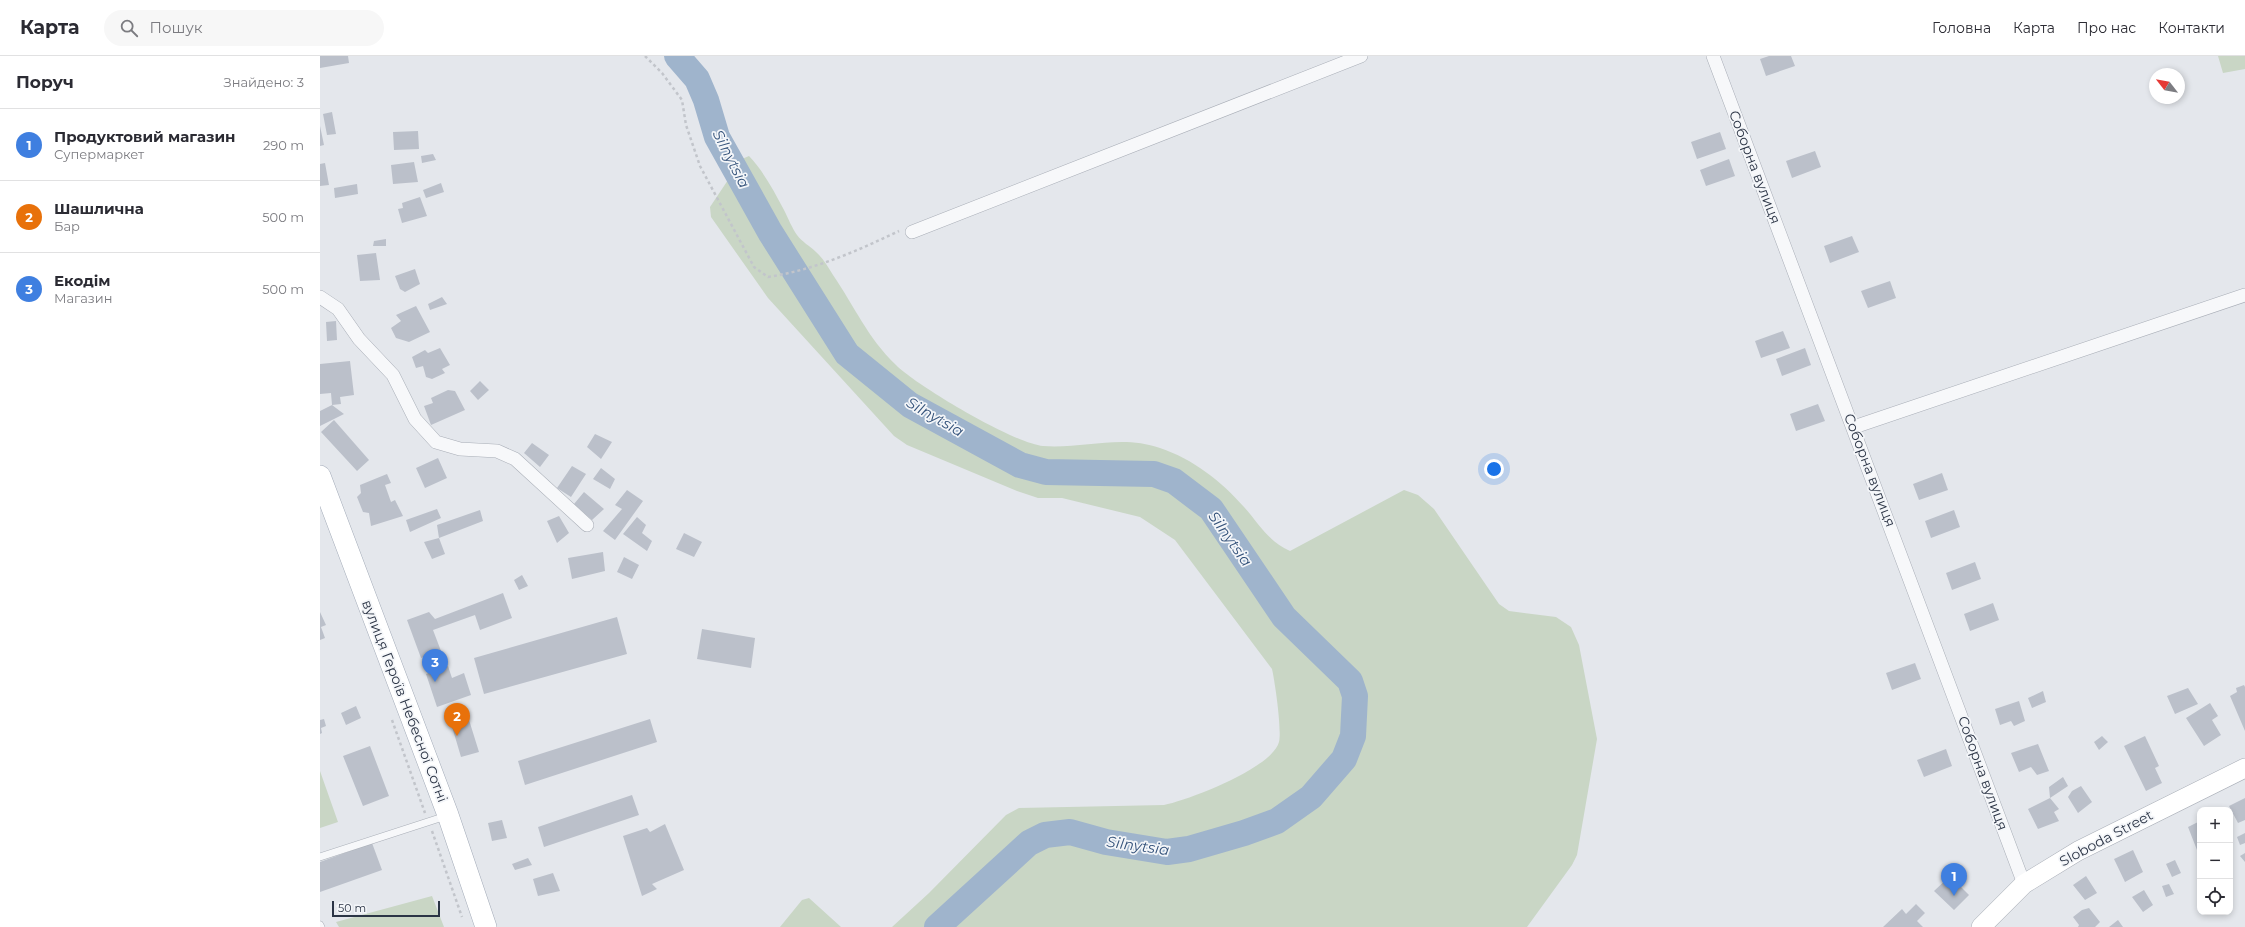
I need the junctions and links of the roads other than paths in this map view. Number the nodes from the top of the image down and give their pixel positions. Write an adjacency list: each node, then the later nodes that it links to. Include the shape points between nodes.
1 (1361, 56): 3 (street)
2 (1713, 56): 6 (street, Соборна вулиця)
3 (912, 232)
4 (2245, 295): 6 (street)
5 (320, 297): 8 (street, via 338,309 359,339 393,375 415,419 436,442 460,449 497,451 515,459)
6 (1854, 427): 12 (street, Соборна вулиця)
7 (320, 476): 10 (main road, вулиця Героїв Небесної Сотні)
8 (587, 525)
9 (2245, 768): 12 (street, Sloboda Street, via 2078,851)
10 (448, 815): 11 (lane); 13 (main road, вулиця Героїв Небесної Сотні)
11 (320, 857)
12 (2024, 884): 14 (street, Sloboda Street)
13 (486, 927)
14 (1981, 927)

